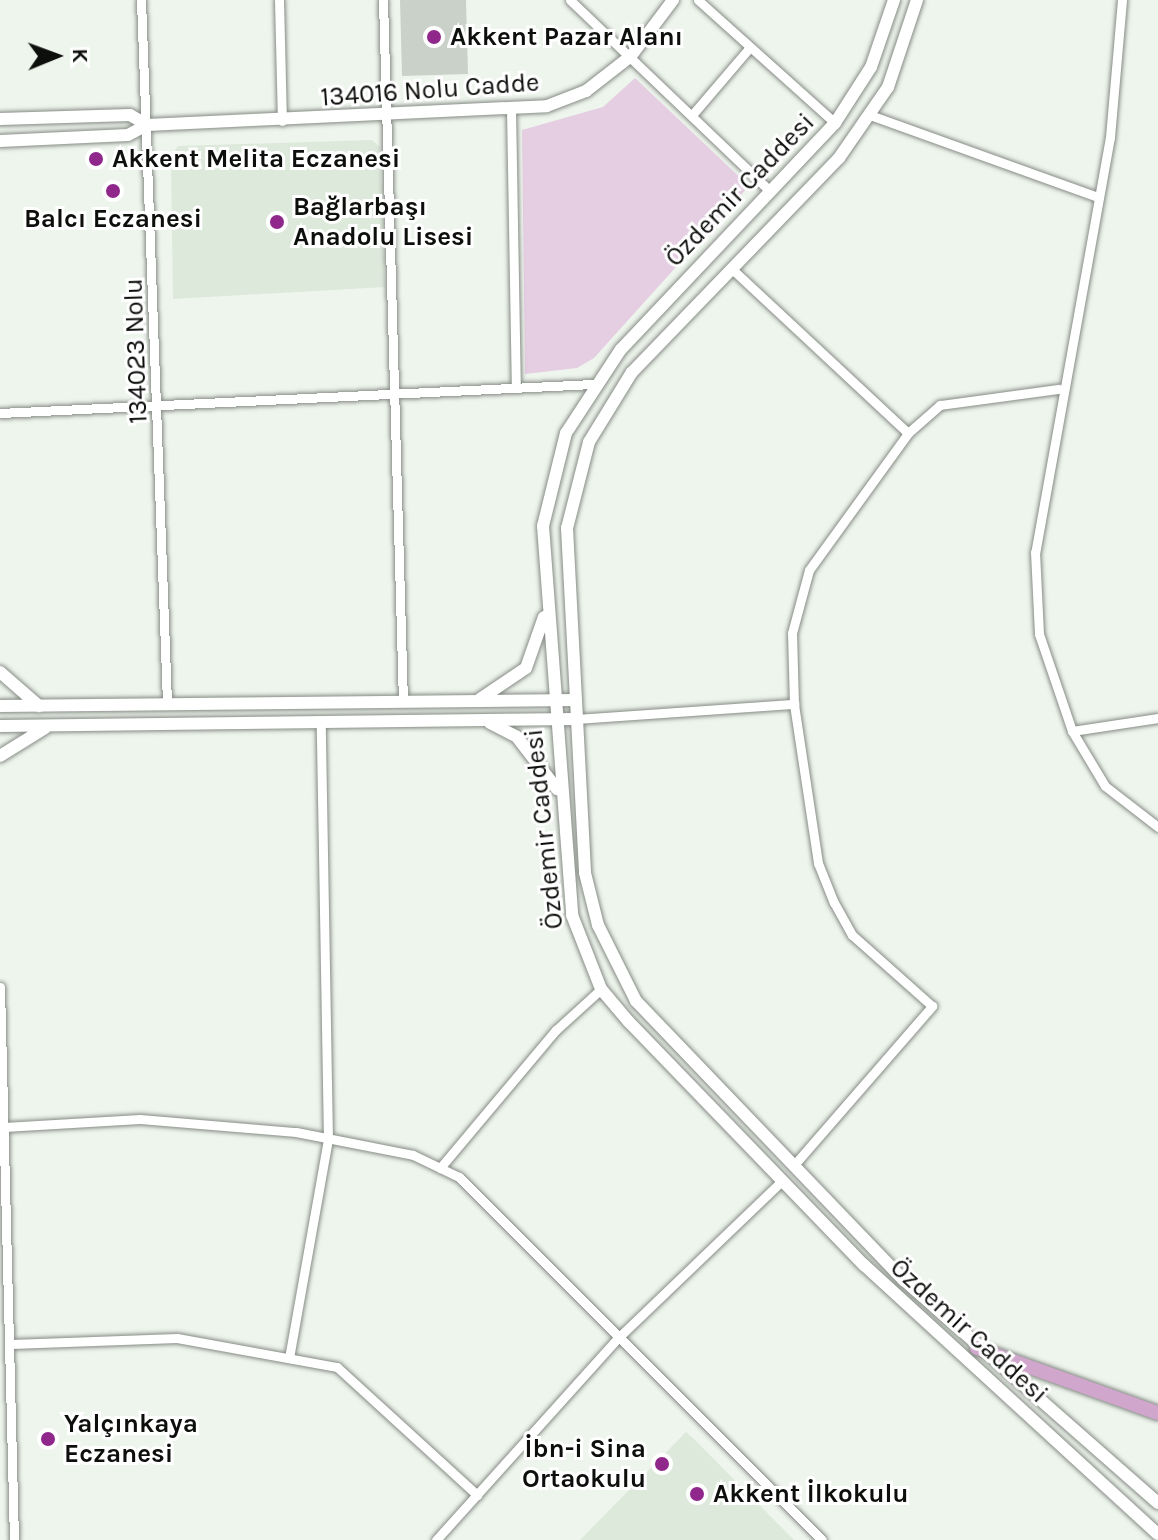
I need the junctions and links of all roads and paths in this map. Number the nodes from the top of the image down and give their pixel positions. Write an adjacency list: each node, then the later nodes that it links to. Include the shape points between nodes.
1 (141, 0): 19 (street, 134023 Nolu)
2 (279, 0): 17 (street)
3 (383, 0): 15 (street)
4 (570, 0): 11 (street)
5 (673, 0): 11 (main road, 134016 Nolu Cadde)
6 (698, 0): 10 (street)
7 (894, 0): 18 (main road, Özdemir Caddesi, via 876,58)
8 (917, 0): 14 (main road, Özdemir Caddesi, via 901,58)
9 (1122, 0): 22 (street)
10 (750, 47): 13 (street); 18 (street)
11 (631, 56): 12 (main road, 134016 Nolu Cadde, via 586,91); 13 (street)
12 (511, 109): 15 (main road, 134016 Nolu Cadde); 24 (street)
13 (692, 115): 21 (street)
14 (870, 115): 22 (street); 23 (main road, Özdemir Caddesi, via 839,158)
15 (387, 117): 17 (main road, 134016 Nolu Cadde); 27 (street)
16 (0, 119): 19 (main road, via 130,115)
17 (282, 121): 19 (main road, 134016 Nolu Cadde)
18 (835, 123): 21 (main road, Özdemir Caddesi)
19 (147, 125): 20 (main road, via 128,135); 28 (street, 134023 Nolu)
20 (0, 141)
21 (770, 191): 25 (main road, Özdemir Caddesi)
22 (1098, 197): 26 (street)
23 (731, 268): 30 (street); 35 (main road, Özdemir Caddesi, via 632,372 589,442 572,488 567,528)
24 (516, 384): 25 (street); 27 (street)
25 (594, 384): 31 (main road, Özdemir Caddesi, via 551,477 543,526)
26 (1059, 389): 30 (street, via 940,405); 48 (street, via 1035,552 1039,634)
27 (395, 390): 28 (street); 36 (street)
28 (159, 406): 29 (street); 37 (street, 134023 Nolu)
29 (0, 413)
30 (908, 433): 38 (street, via 809,570 792,633)
31 (546, 610): 33 (main road, via 526,668); 34 (main road, Özdemir Caddesi)
32 (0, 672): 40 (main road)
33 (477, 700): 34 (main road); 36 (main road)
34 (552, 700): 35 (main road); 43 (main road, Özdemir Caddesi)
35 (576, 700): 42 (main road, Özdemir Caddesi)
36 (403, 701): 37 (main road)
37 (167, 702): 40 (main road)
38 (794, 704): 42 (street); 56 (street, via 818,863 834,903 852,935 932,1006)
39 (0, 706): 40 (main road)
40 (42, 708)
41 (1158, 718): 48 (street)
42 (577, 719): 43 (main road); 56 (main road, Özdemir Caddesi, via 585,873 616,969 636,1001)
43 (553, 720): 44 (main road); 50 (main road, Özdemir Caddesi)
44 (487, 722): 45 (main road); 50 (main road, via 517,737)
45 (321, 723): 47 (main road); 55 (street)
46 (0, 726): 47 (main road)
47 (47, 727): 49 (main road)
48 (1072, 731): 51 (street, via 1105,786)
49 (0, 756)
50 (557, 789): 53 (main road, Özdemir Caddesi, via 572,915)
51 (1158, 827)
52 (0, 987): 54 (street)
53 (601, 989): 57 (street, via 556,1030); 58 (main road, Özdemir Caddesi)
54 (4, 1127): 55 (street, via 140,1119); 60 (street)
55 (328, 1140): 57 (street, via 413,1155); 62 (street)
56 (794, 1165): 61 (main road, Özdemir Caddesi)
57 (440, 1168): 59 (street, via 459,1177)
58 (782, 1181): 59 (street); 66 (main road, Özdemir Caddesi)
59 (617, 1339): 64 (street); 69 (street)
60 (11, 1344): 62 (street, via 177,1338); 67 (street)
61 (977, 1348): 63 (main road); 65 (main road, Özdemir Caddesi)
62 (289, 1358): 64 (street, via 350,1375)
63 (1158, 1413)
64 (477, 1495): 68 (street)
65 (1158, 1503)
66 (1158, 1534)
67 (14, 1540)
68 (436, 1540)
69 (822, 1540)

